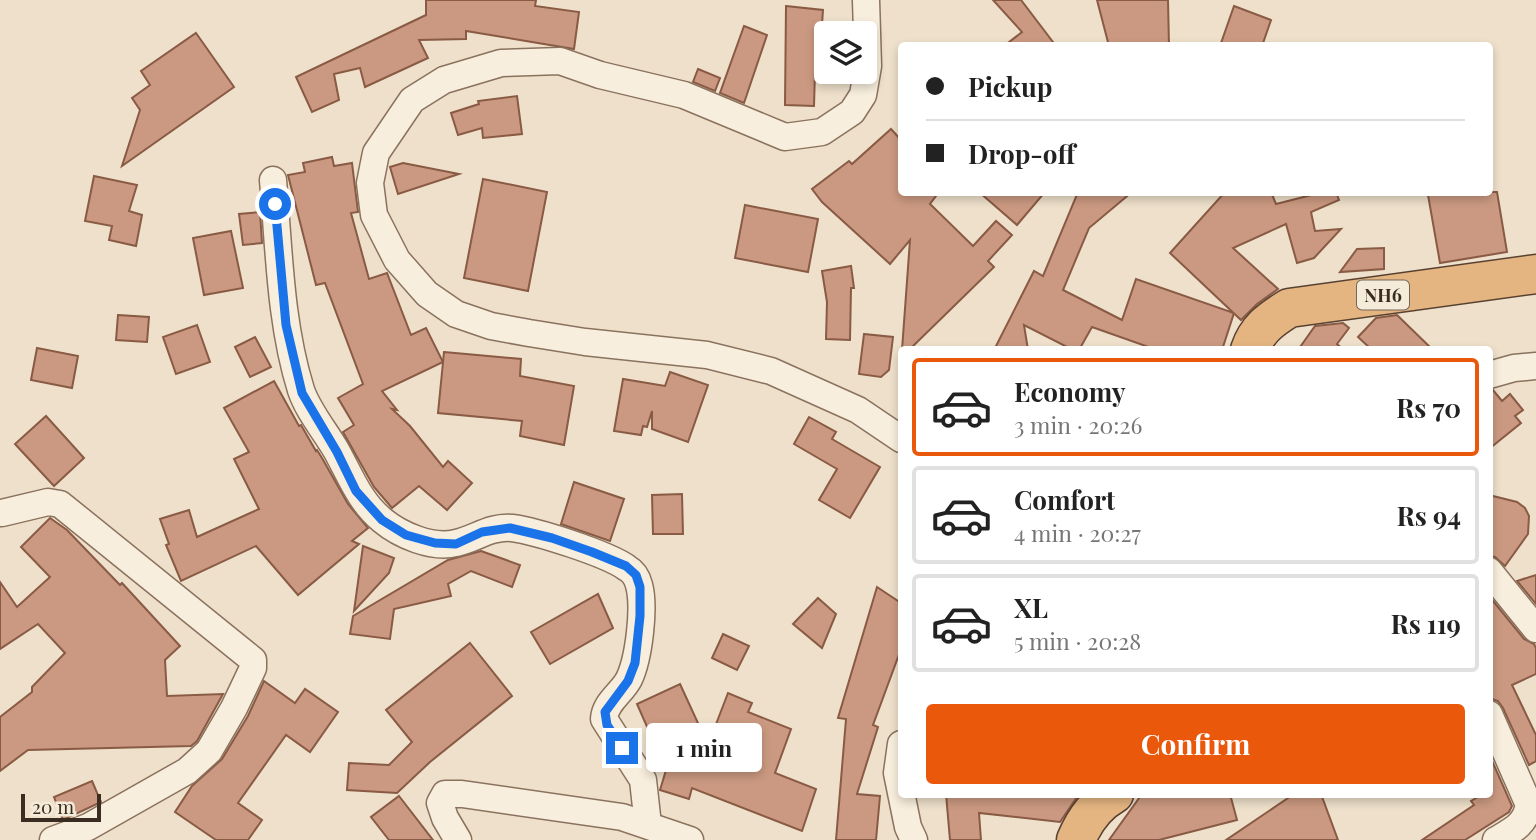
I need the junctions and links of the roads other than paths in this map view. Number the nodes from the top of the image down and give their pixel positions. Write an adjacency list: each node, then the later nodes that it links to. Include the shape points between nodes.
1 (866, 0): 7 (street, via 868,66 863,95 852,112 822,132 785,137 684,95 560,61 501,63 444,80 412,100 376,153 370,183 374,215 397,260 427,294 456,314 529,333 707,355 771,371 858,410)
2 (273, 180): 14 (street, via 286,325 302,393 356,491 382,520 406,535 435,543 456,544 482,532 510,528 592,552 636,575 640,616 635,663 604,719 643,780)
3 (1536, 274): 4 (highway, NH6, via 1289,308 1266,322)
4 (1251, 346)
5 (1536, 366): 6 (street)
6 (1493, 374)
7 (898, 437)
8 (2, 513): 15 (street, via 48,502 60,504 253,660 234,708 209,751 187,771 88,827)
9 (1493, 576): 10 (street)
10 (1536, 629)
11 (1493, 723): 20 (street, via 1530,805 1520,826)
12 (902, 798): 18 (street)
13 (1108, 798): 19 (highway, via 1082,824)
14 (648, 825): 16 (street, via 622,817 444,794 440,803); 17 (street)
15 (53, 840)
16 (458, 840)
17 (690, 840)
18 (914, 840)
19 (1076, 840)
20 (1496, 840)

